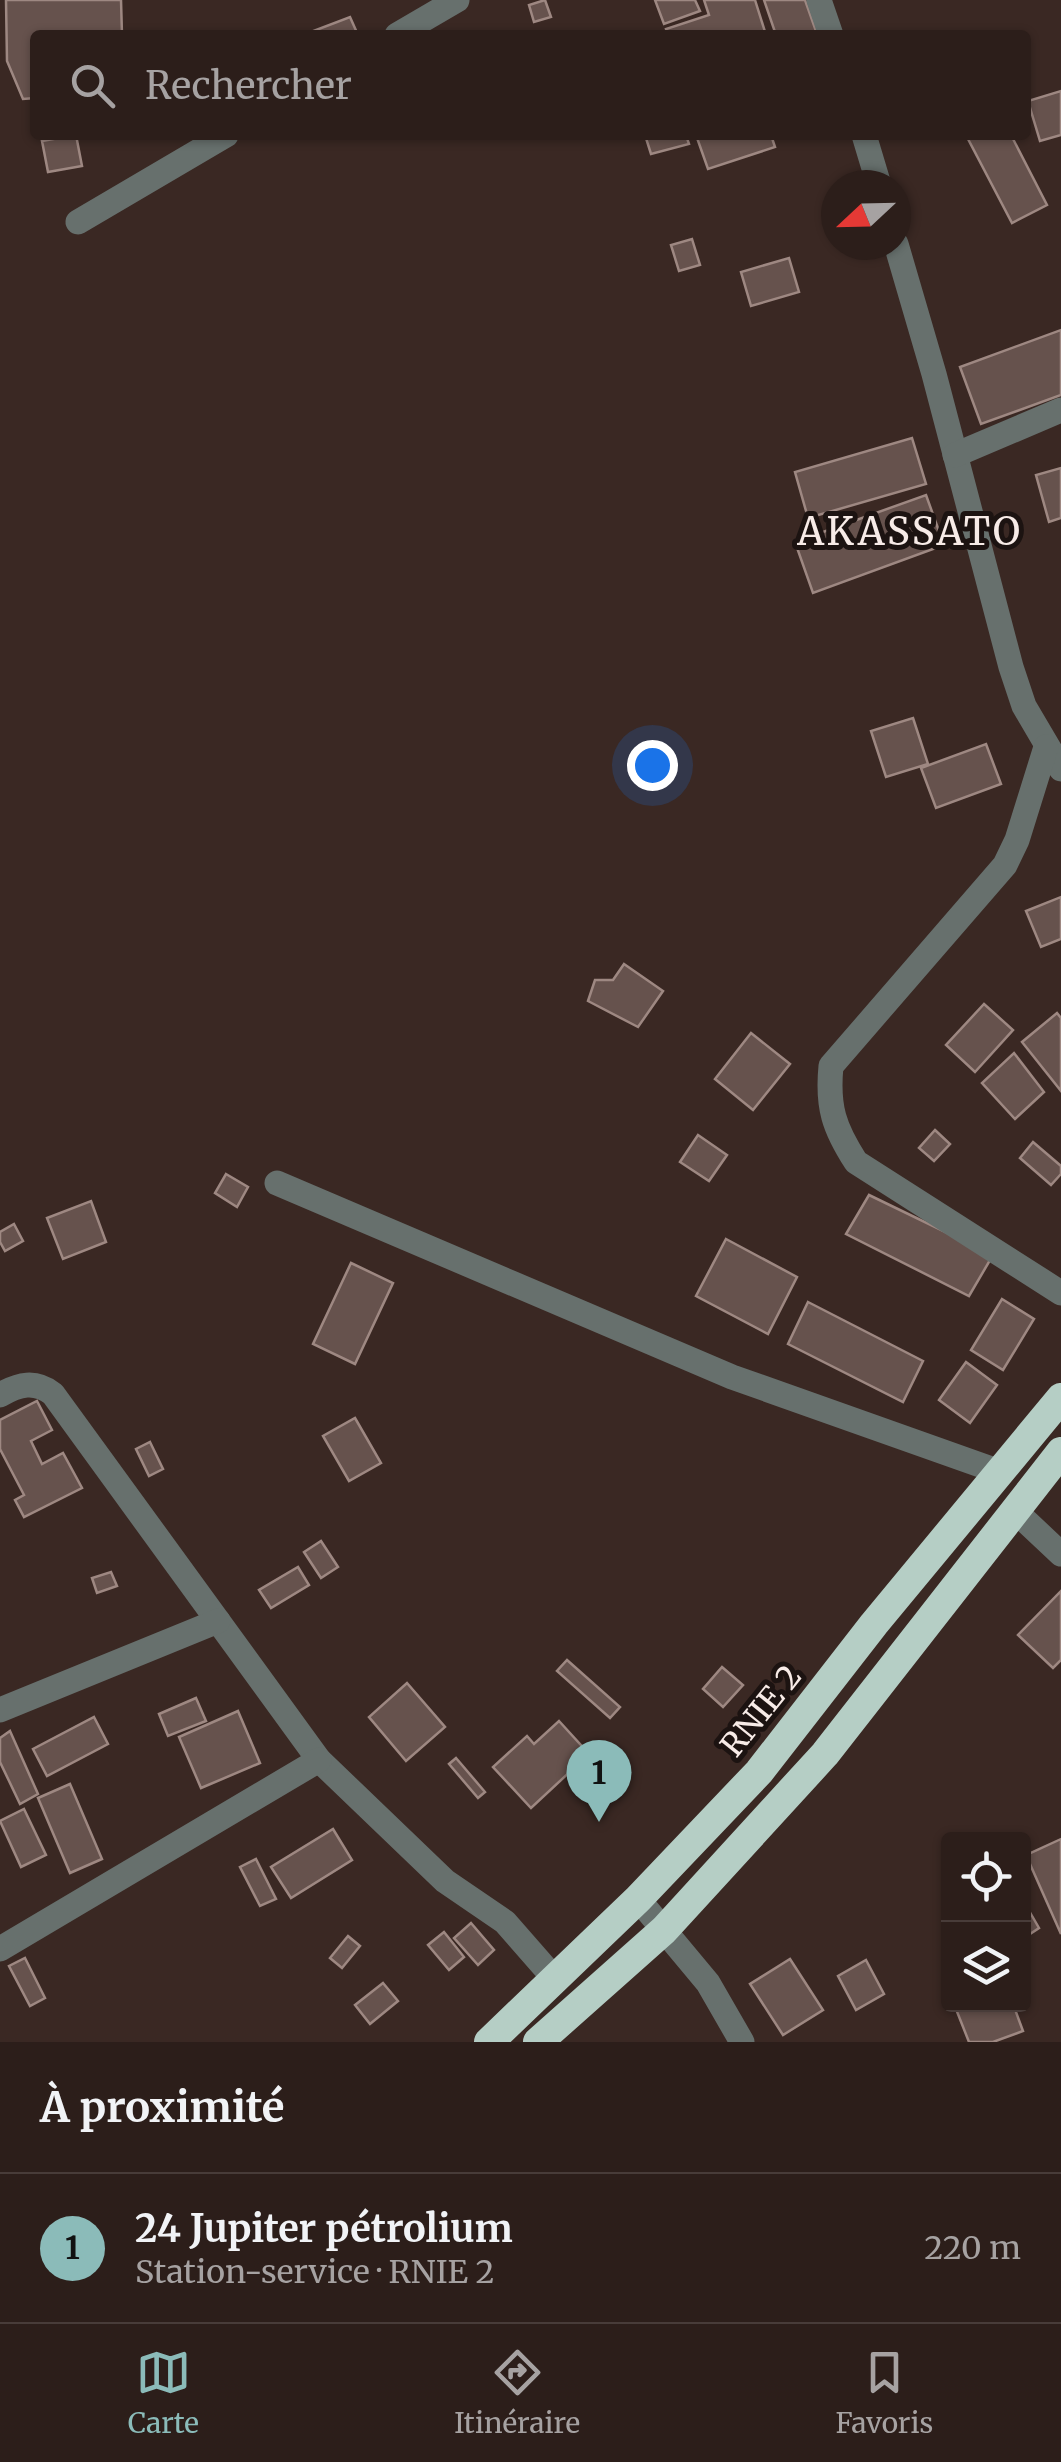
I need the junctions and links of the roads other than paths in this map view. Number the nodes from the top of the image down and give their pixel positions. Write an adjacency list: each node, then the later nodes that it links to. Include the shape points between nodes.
1 (457, 0): 3 (street)
2 (819, 0): 4 (street)
3 (406, 30)
4 (829, 30)
5 (217, 140): 8 (street)
6 (865, 140): 7 (street)
7 (874, 170)
8 (78, 222)
9 (900, 260): 11 (street)
10 (1061, 410): 11 (street)
11 (955, 454): 12 (street, via 1011,667)
12 (1046, 747): 13 (street); 15 (street, via 1005,864 831,1066 828,1099 856,1162)
13 (1061, 769)
14 (278, 1183): 19 (street, via 732,1377)
15 (1061, 1293)
16 (0, 1395): 22 (street, via 18,1385 41,1385 53,1394)
17 (1061, 1398): 19 (highway, RNIE 2 / RNIE 2)
18 (1061, 1452): 20 (highway)
19 (1000, 1472): 25 (highway, RNIE 2 / RNIE 2, via 759,1772)
20 (1014, 1510): 21 (street); 26 (highway, via 825,1754)
21 (1061, 1554)
22 (218, 1621): 23 (street); 24 (street)
23 (1, 1708)
24 (320, 1760): 27 (street); 28 (street, via 445,1880 505,1922)
25 (638, 1898): 26 (street); 28 (highway, RNIE 2 / RNIE 2)
26 (664, 1930): 30 (highway); 31 (street, via 708,1983)
27 (0, 1950)
28 (554, 1978): 29 (highway, RNIE 2 / RNIE 2)
29 (489, 2042)
30 (538, 2042)
31 (742, 2042)

